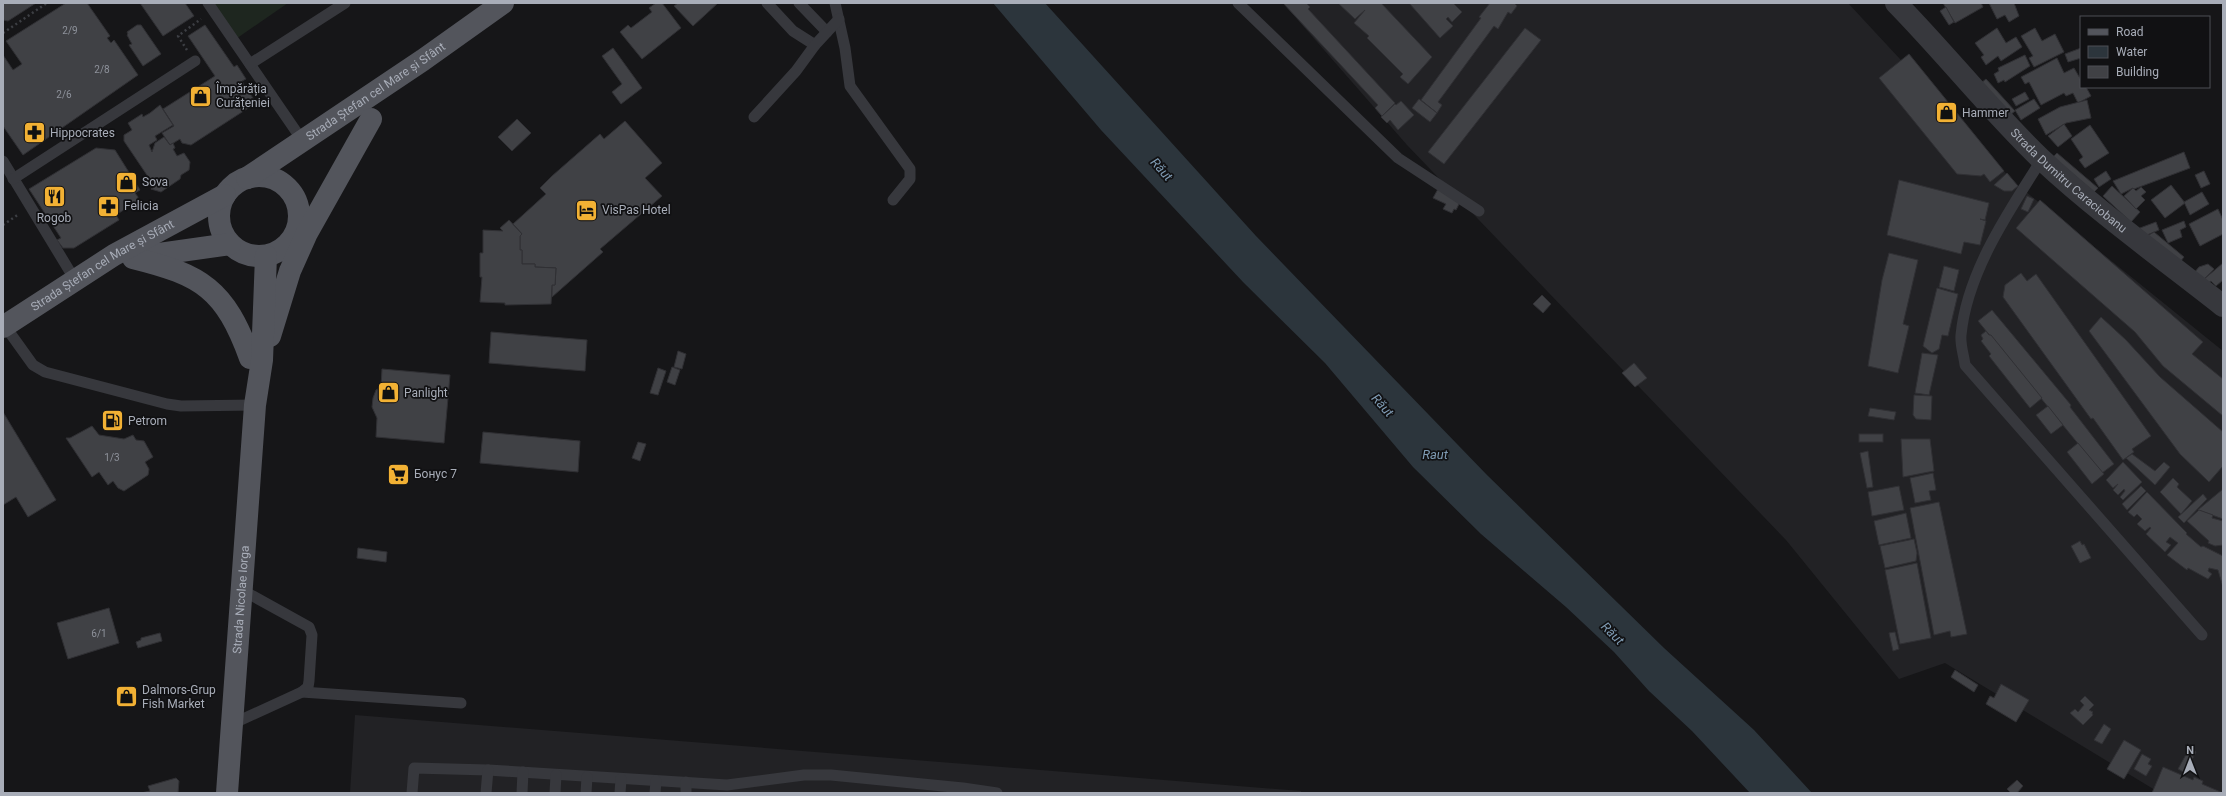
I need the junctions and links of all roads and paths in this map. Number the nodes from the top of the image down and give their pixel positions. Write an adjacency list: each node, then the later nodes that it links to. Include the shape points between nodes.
1 (47, 3): 12 (path)
2 (345, 3): 16 (lane)
3 (503, 3): 14 (main road, Strada Ștefan cel Mare și Sfânt)
4 (767, 3): 13 (lane, via 793,31)
5 (799, 3): 11 (lane)
6 (834, 3): 10 (lane)
7 (1238, 3): 27 (lane, via 1398,158)
8 (1896, 3): 20 (street, Strada Dumitru Caraciobanu)
9 (210, 7): 15 (path, via 178,36); 16 (lane)
10 (839, 20): 11 (lane); 25 (lane, via 850,86 910,169 910,178)
11 (827, 32): 13 (lane)
12 (3, 33)
13 (815, 45): 17 (lane, via 796,72)
14 (423, 60): 18 (main road); 19 (main road, Strada Ștefan cel Mare și Sfânt)
15 (195, 61): 22 (lane)
16 (250, 64): 19 (lane)
17 (754, 117)
18 (371, 119): 28 (main road); 36 (main road, via 306,233)
19 (302, 140): 23 (main road, Strada Ștefan cel Mare și Sfânt)
20 (2042, 159): 34 (street, Strada Dumitru Caraciobanu, via 2091,202); 39 (lane, via 1987,251 1965,310 1961,337 1965,365)
21 (3, 161): 22 (lane)
22 (14, 178): 26 (lane)
23 (247, 178): 24 (main road, via 234,184); 28 (main road, via 260,176 284,184 298,206)
24 (225, 195): 30 (main road, via 219,211 221,229); 32 (main road, Strada Ștefan cel Mare și Sfânt)
25 (892, 200)
26 (31, 207): 29 (path); 33 (lane)
27 (1479, 211)
28 (299, 218): 31 (main road, via 296,231 289,242 279,250)
29 (3, 225)
30 (230, 244): 31 (main road, via 240,251); 32 (main road)
31 (258, 256): 36 (main road, Strada Nicolae Iorga)
32 (123, 257): 33 (main road, Strada Ștefan cel Mare și Sfânt); 36 (main road, via 171,268 190,275 208,288 232,315)
33 (76, 280): 35 (main road, Strada Ștefan cel Mare și Sfânt)
34 (2223, 306)
35 (4, 326): 37 (lane, via 33,365 45,372 167,404)
36 (256, 359): 37 (main road, Strada Nicolae Iorga)
37 (255, 406): 38 (main road, Strada Nicolae Iorga)
38 (242, 590): 40 (lane, via 309,627 312,635 309,681 308,687); 42 (main road, Strada Nicolae Iorga)
39 (2202, 635)
40 (302, 692): 41 (lane); 42 (lane)
41 (461, 703)
42 (232, 724): 50 (main road, Strada Nicolae Iorga)
43 (488, 770): 44 (lane); 51 (lane, via 414,768); 52 (lane)
44 (523, 772): 45 (lane); 53 (lane)
45 (556, 775): 46 (lane); 54 (lane)
46 (587, 777): 47 (lane); 55 (lane)
47 (621, 779): 48 (lane); 56 (lane)
48 (656, 781): 49 (lane); 57 (lane)
49 (686, 788): 58 (lane, via 804,775 831,775)
50 (227, 793)
51 (412, 793)
52 (486, 793)
53 (522, 793)
54 (554, 793)
55 (586, 793)
56 (620, 793)
57 (655, 793)
58 (997, 793)

